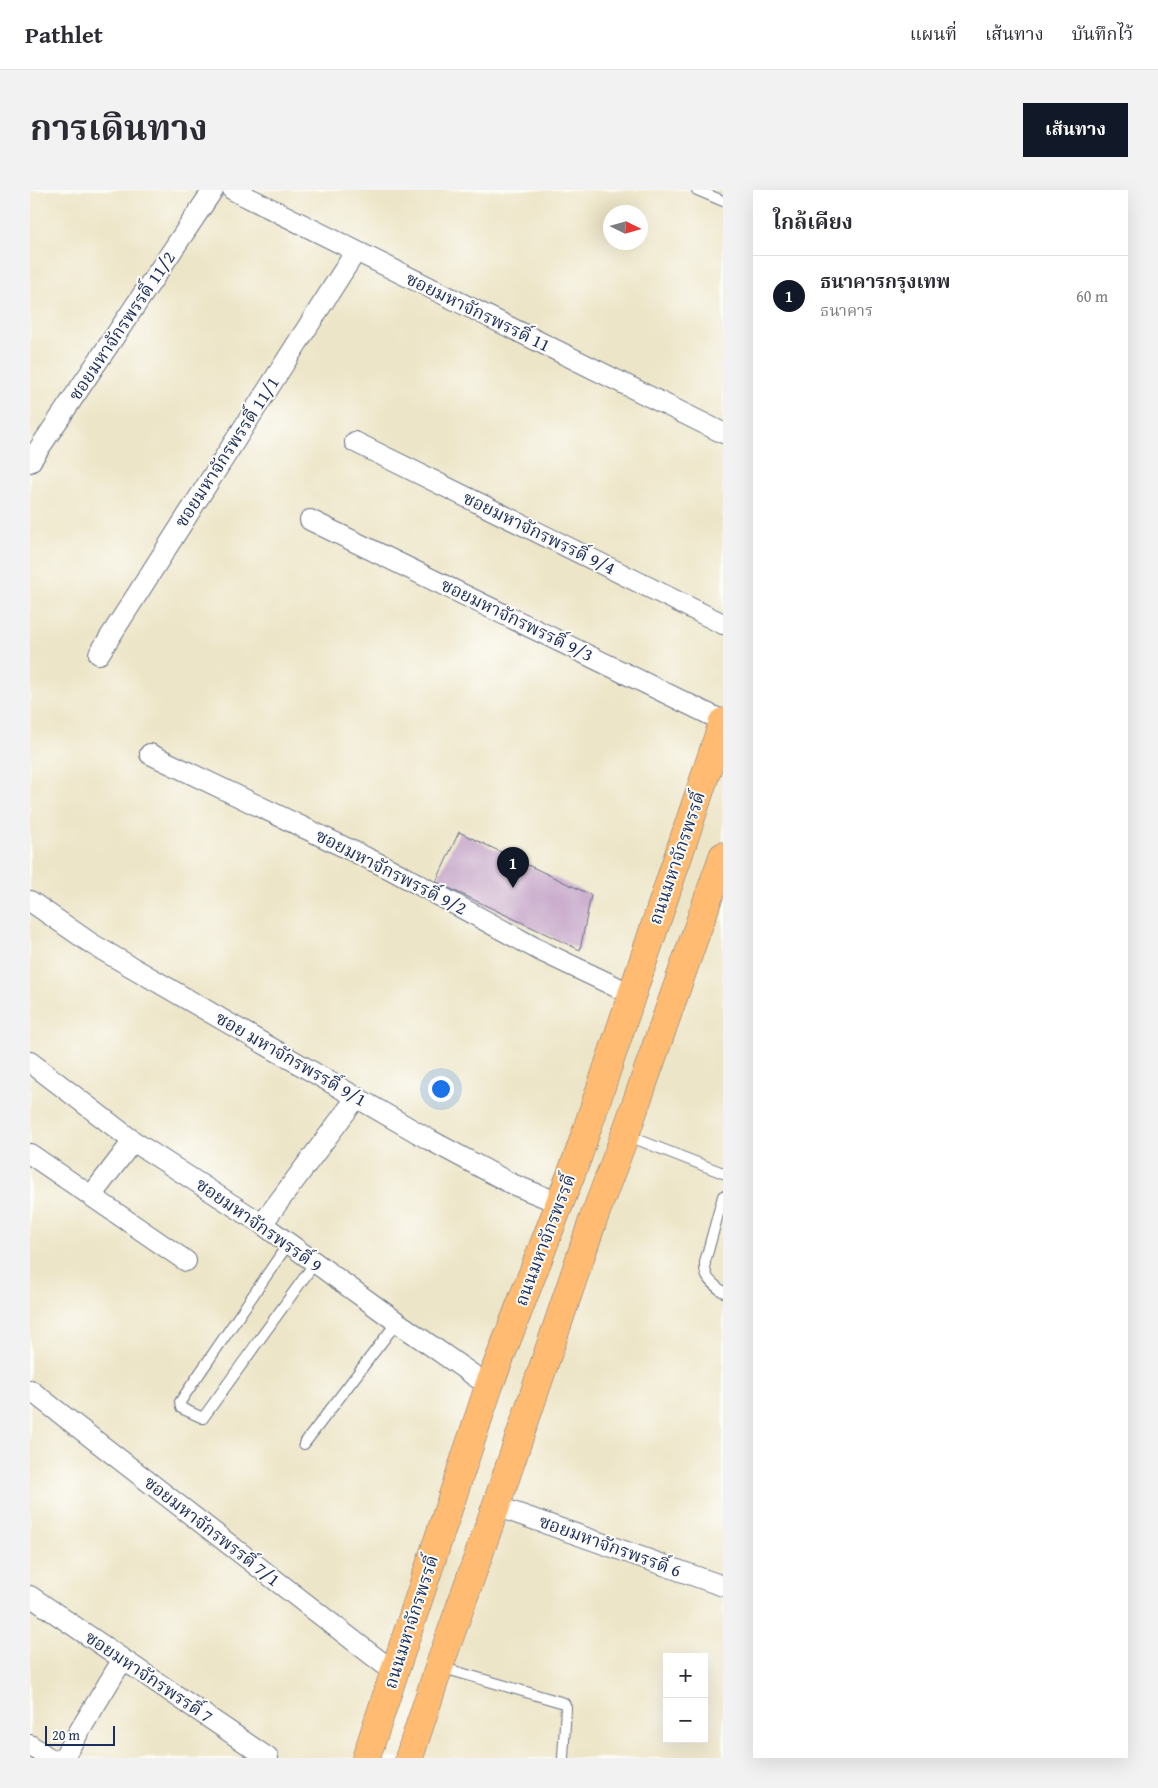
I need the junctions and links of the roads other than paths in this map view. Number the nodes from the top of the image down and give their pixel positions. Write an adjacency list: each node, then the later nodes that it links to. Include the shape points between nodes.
1 (213, 190): 8 (street, ซอยมหาจักรพรรดิ์ 11/2)
2 (233, 190): 5 (street, ซอยมหาจักรพรรดิ์ 11)
3 (697, 190): 4 (lane)
4 (723, 201)
5 (356, 251): 6 (street, ซอยมหาจักรพรรดิ์ 11); 11 (street, ซอยมหาจักรพรรดิ์ 11/1)
6 (723, 433)
7 (355, 442): 10 (street, ซอยมหาจักรพรรดิ์ 9/4)
8 (30, 462)
9 (310, 520): 12 (street, ซอยมหาจักรพรรดิ์ 9/3)
10 (723, 624)
11 (99, 654)
12 (723, 721): 16 (main road, ถนนมหาจักรพรรดิ์)
13 (150, 754): 16 (street, ซอยมหาจักรพรรดิ์ 9/2, via 390,869 541,951)
14 (723, 856): 19 (main road)
15 (30, 901): 18 (street, ซอย มหาจักรพรรดิ์ 9/1, via 92,944)
16 (631, 994): 25 (main road, ถนนมหาจักรพรรดิ์, via 578,1156)
17 (30, 1062): 20 (street, ซอยมหาจักรพรรดิ์ 9)
18 (357, 1098): 25 (street, ซอย มหาจักรพรรดิ์ 9/1, via 512,1184); 26 (street)
19 (626, 1135): 22 (lane); 35 (main road, via 593,1220)
20 (133, 1141): 23 (street); 26 (street, ซอยมหาจักรพรรดิ์ 9)
21 (30, 1154): 23 (street)
22 (723, 1173)
23 (90, 1196): 28 (street)
24 (723, 1196): 30 (lane, via 705,1271 708,1279)
25 (559, 1203): 32 (main road, ถนนมหาจักรพรรดิ์)
26 (262, 1224): 27 (street, ซอยมหาจักรพรรดิ์ 9)
27 (288, 1244): 29 (street, ซอยมหาจักรพรรดิ์ 9); 29 (lane, via 180,1402 181,1408 203,1418)
28 (186, 1262)
29 (314, 1264): 31 (street, ซอยมหาจักรพรรดิ์ 9)
30 (723, 1292)
31 (397, 1322): 32 (street, ซอยมหาจักรพรรดิ์ 9); 34 (lane)
32 (489, 1386): 40 (main road, ถนนมหาจักรพรรดิ์)
33 (30, 1390): 40 (street, ซอยมหาจักรพรรดิ์ 7/1)
34 (304, 1444)
35 (496, 1506): 36 (street, ซอยมหาจักรพรรดิ์ 6); 39 (main road)
36 (723, 1586)
37 (30, 1596): 38 (street, ซอยมหาจักรพรรดิ์ 7)
38 (123, 1660): 43 (street); 44 (street, ซอยมหาจักรพรรดิ์ 7)
39 (439, 1666): 46 (main road); 47 (lane, via 564,1703)
40 (394, 1672): 45 (main road, ถนนมหาจักรพรรดิ์)
41 (30, 1745): 42 (street)
42 (49, 1758)
43 (63, 1758)
44 (268, 1758)
45 (366, 1758)
46 (409, 1758)
47 (563, 1758)

